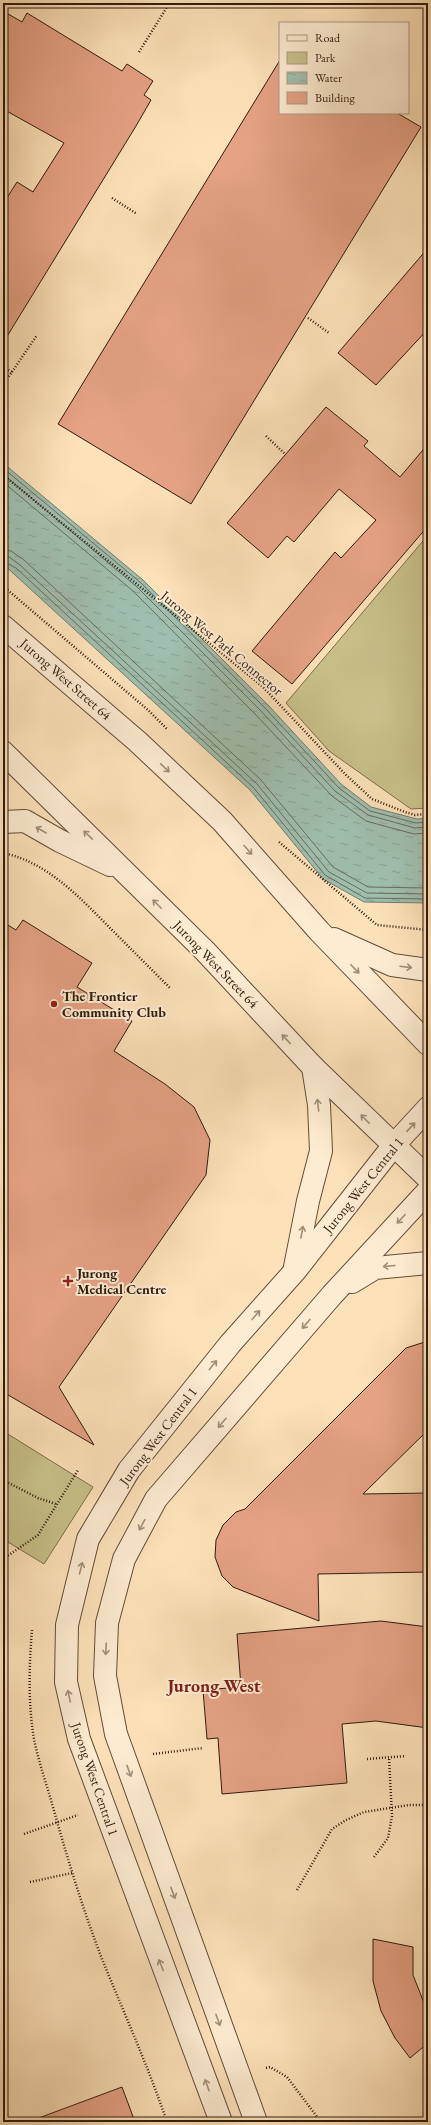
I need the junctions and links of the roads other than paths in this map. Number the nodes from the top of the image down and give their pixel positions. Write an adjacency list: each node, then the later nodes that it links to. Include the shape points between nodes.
1 (6, 635): 5 (street, Jurong West Street 64, one-way to 5, via 137,741 222,821)
2 (3, 752): 4 (street, Jurong West Street 64, one-way to 2)
3 (3, 822): 4 (street, one-way to 3, via 25,821)
4 (126, 873): 8 (street, Jurong West Street 64, one-way to 4, via 205,951)
5 (318, 931): 6 (street, one-way to 6, via 392,965); 7 (street, Jurong West Street 64, one-way to 7)
6 (428, 970)
7 (428, 1044)
8 (313, 1067): 10 (street, Jurong West Street 64, one-way to 8); 14 (street, one-way to 8, via 308,1201 321,1151 319,1105)
9 (428, 1108): 10 (street, Jurong West Central 1, one-way to 9)
10 (394, 1145): 11 (street, Jurong West Street 64); 14 (street, Jurong West Central 1)
11 (428, 1178)
12 (428, 1191): 15 (street, one-way to 15)
13 (428, 1263): 15 (street, one-way to 15, via 375,1268)
14 (295, 1270): 16 (street, Jurong West Central 1, one-way to 14, via 79,1739 66,1682 67,1625 88,1539 129,1470 230,1344)
15 (332, 1295): 17 (street, one-way to 17, via 156,1499 124,1559 107,1623 105,1676 116,1734)
16 (221, 2122)
17 (256, 2122)

